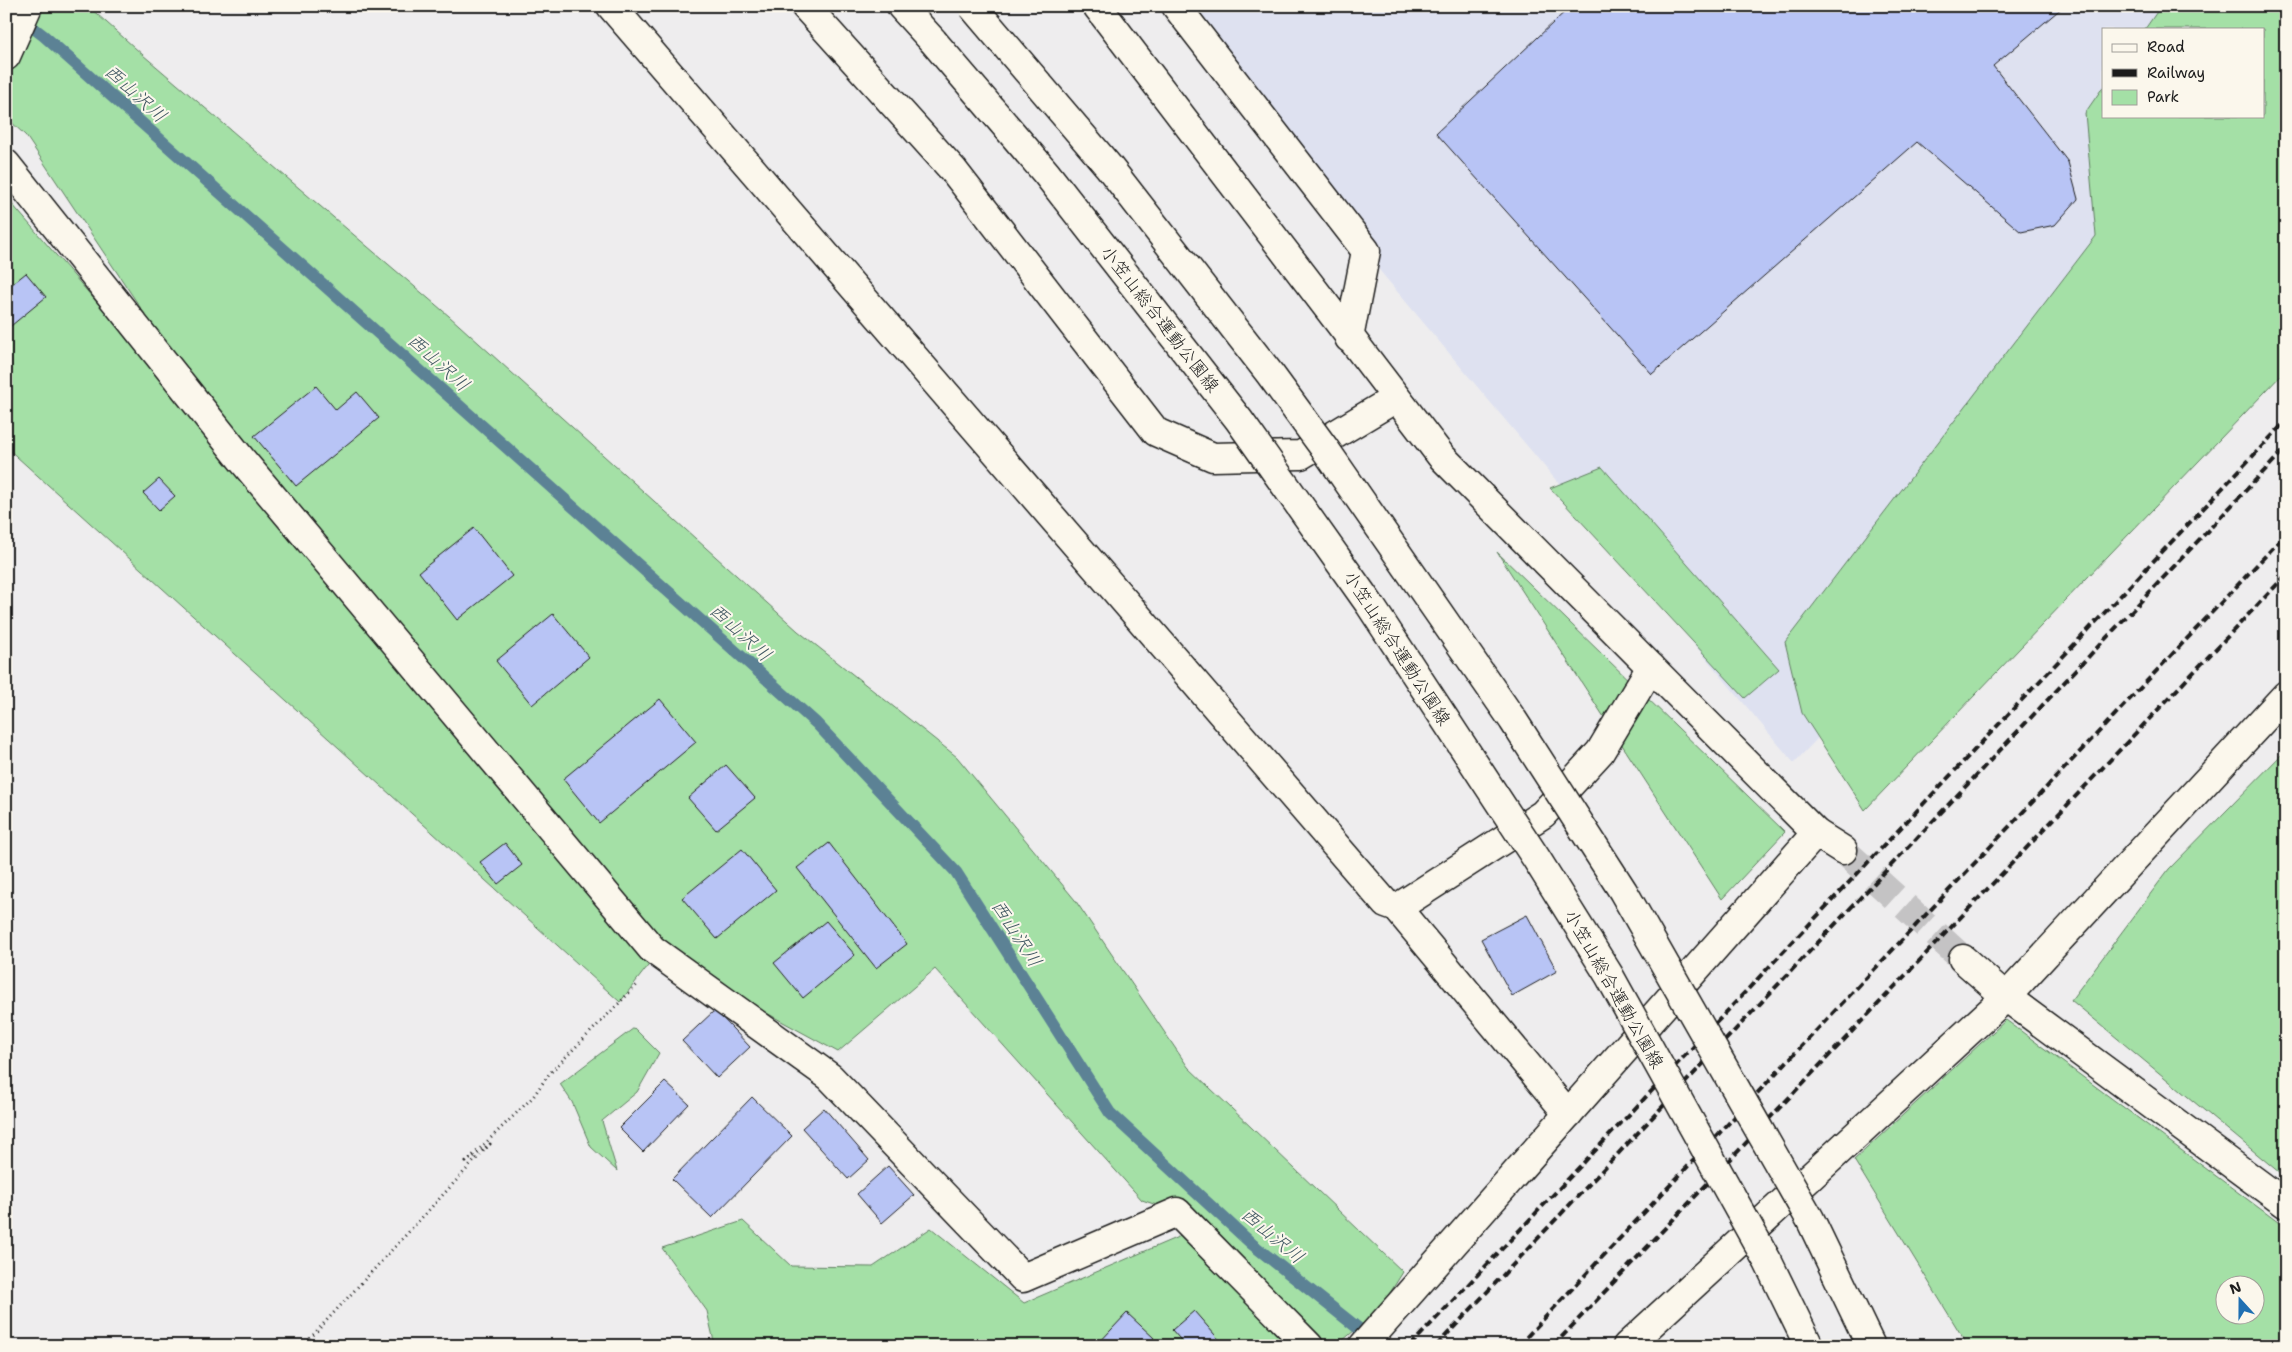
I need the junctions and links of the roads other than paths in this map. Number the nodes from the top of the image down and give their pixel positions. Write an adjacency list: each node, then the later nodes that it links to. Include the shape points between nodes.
1 (28, 6): 8 (street)
2 (611, 6): 16 (street, via 1379,897)
3 (805, 6): 11 (street, via 954,171 1156,432 1213,457 1301,454)
4 (901, 6): 24 (street, 小笠山総合運動公園線, bridge, via 1046,173 1233,412 1370,605 1609,975 1768,1262)
5 (972, 6): 25 (street, bridge, via 1109,167 1270,374 1513,720 1623,891 1810,1219)
6 (1097, 6): 10 (street)
7 (1176, 6): 10 (street, via 1366,251)
8 (6, 56)
9 (6, 164): 21 (street, via 242,460 652,949 830,1077 1023,1278 1177,1212)
10 (1349, 338): 11 (street)
11 (1396, 398): 12 (street, via 1441,456)
12 (1651, 667): 14 (street); 16 (street, via 1600,752 1543,814)
13 (2286, 695): 18 (street)
14 (1816, 833): 15 (street); 19 (street)
15 (1843, 850)
16 (1397, 908): 19 (street)
17 (1963, 959): 18 (street)
18 (2006, 997): 20 (street); 23 (street)
19 (1568, 1114): 22 (street)
20 (2286, 1204)
21 (1309, 1346)
22 (1363, 1346)
23 (1627, 1346)
24 (1809, 1346)
25 (1871, 1346)

